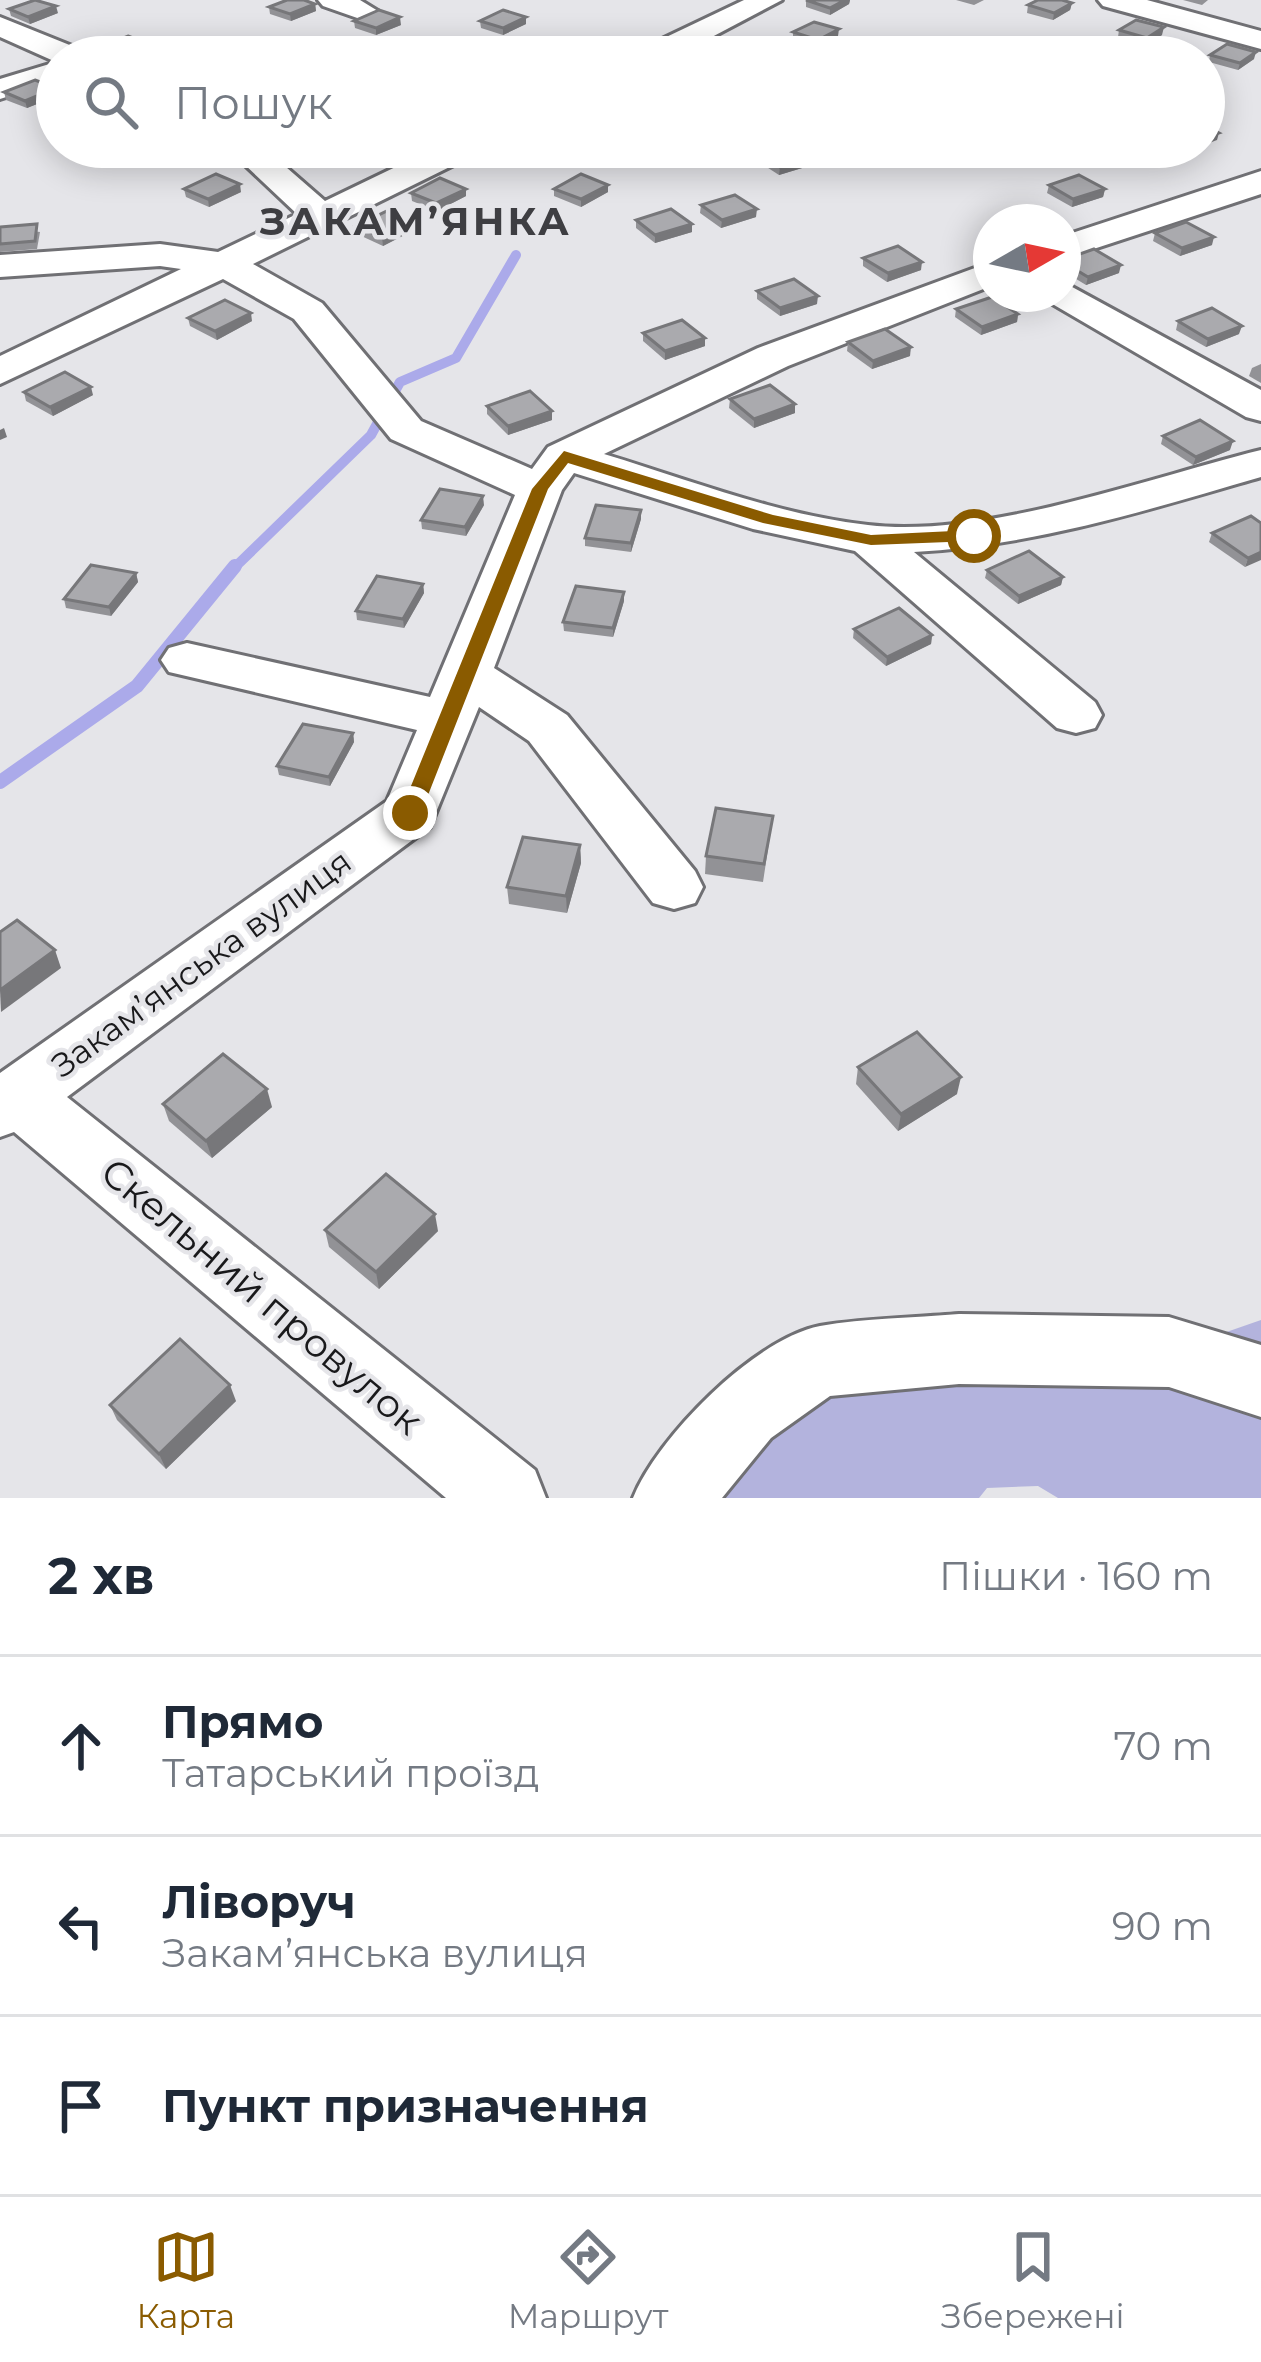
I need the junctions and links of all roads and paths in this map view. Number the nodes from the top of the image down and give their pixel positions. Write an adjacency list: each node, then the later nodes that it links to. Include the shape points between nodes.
1 (333, 0): 5 (street)
2 (767, 0): 6 (street)
3 (1113, 0): 9 (street)
4 (700, 5): 6 (street)
5 (363, 10)
6 (733, 16): 8 (street)
7 (0, 26): 10 (street)
8 (693, 36)
9 (1261, 40)
10 (36, 42)
11 (36, 78): 12 (street)
12 (0, 89)
13 (267, 168): 16 (street)
14 (420, 168): 16 (street)
15 (1261, 182): 17 (street)
16 (321, 216): 18 (street)
17 (1081, 242)
18 (225, 264): 19 (street, via 160,255); 22 (street); 25 (street, via 308,310 406,430)
19 (0, 266)
20 (973, 280): 25 (street, via 772,356)
21 (1081, 304): 23 (street)
22 (0, 372)
23 (1261, 408)
24 (1261, 463): 26 (street, via 974,536)
25 (552, 472): 26 (street); 28 (street, Закамʼянська вулиця)
26 (871, 540): 29 (street)
27 (187, 660): 28 (street)
28 (457, 696): 30 (street, via 548,728); 31 (street, Закамʼянська вулиця, via 410,813)
29 (1076, 716)
30 (674, 887)
31 (9, 1102): 33 (street, Скельний провулок)
32 (1261, 1381): 34 (street, via 1169,1352 959,1349 817,1362 744,1412)
33 (507, 1498)
34 (672, 1498)

